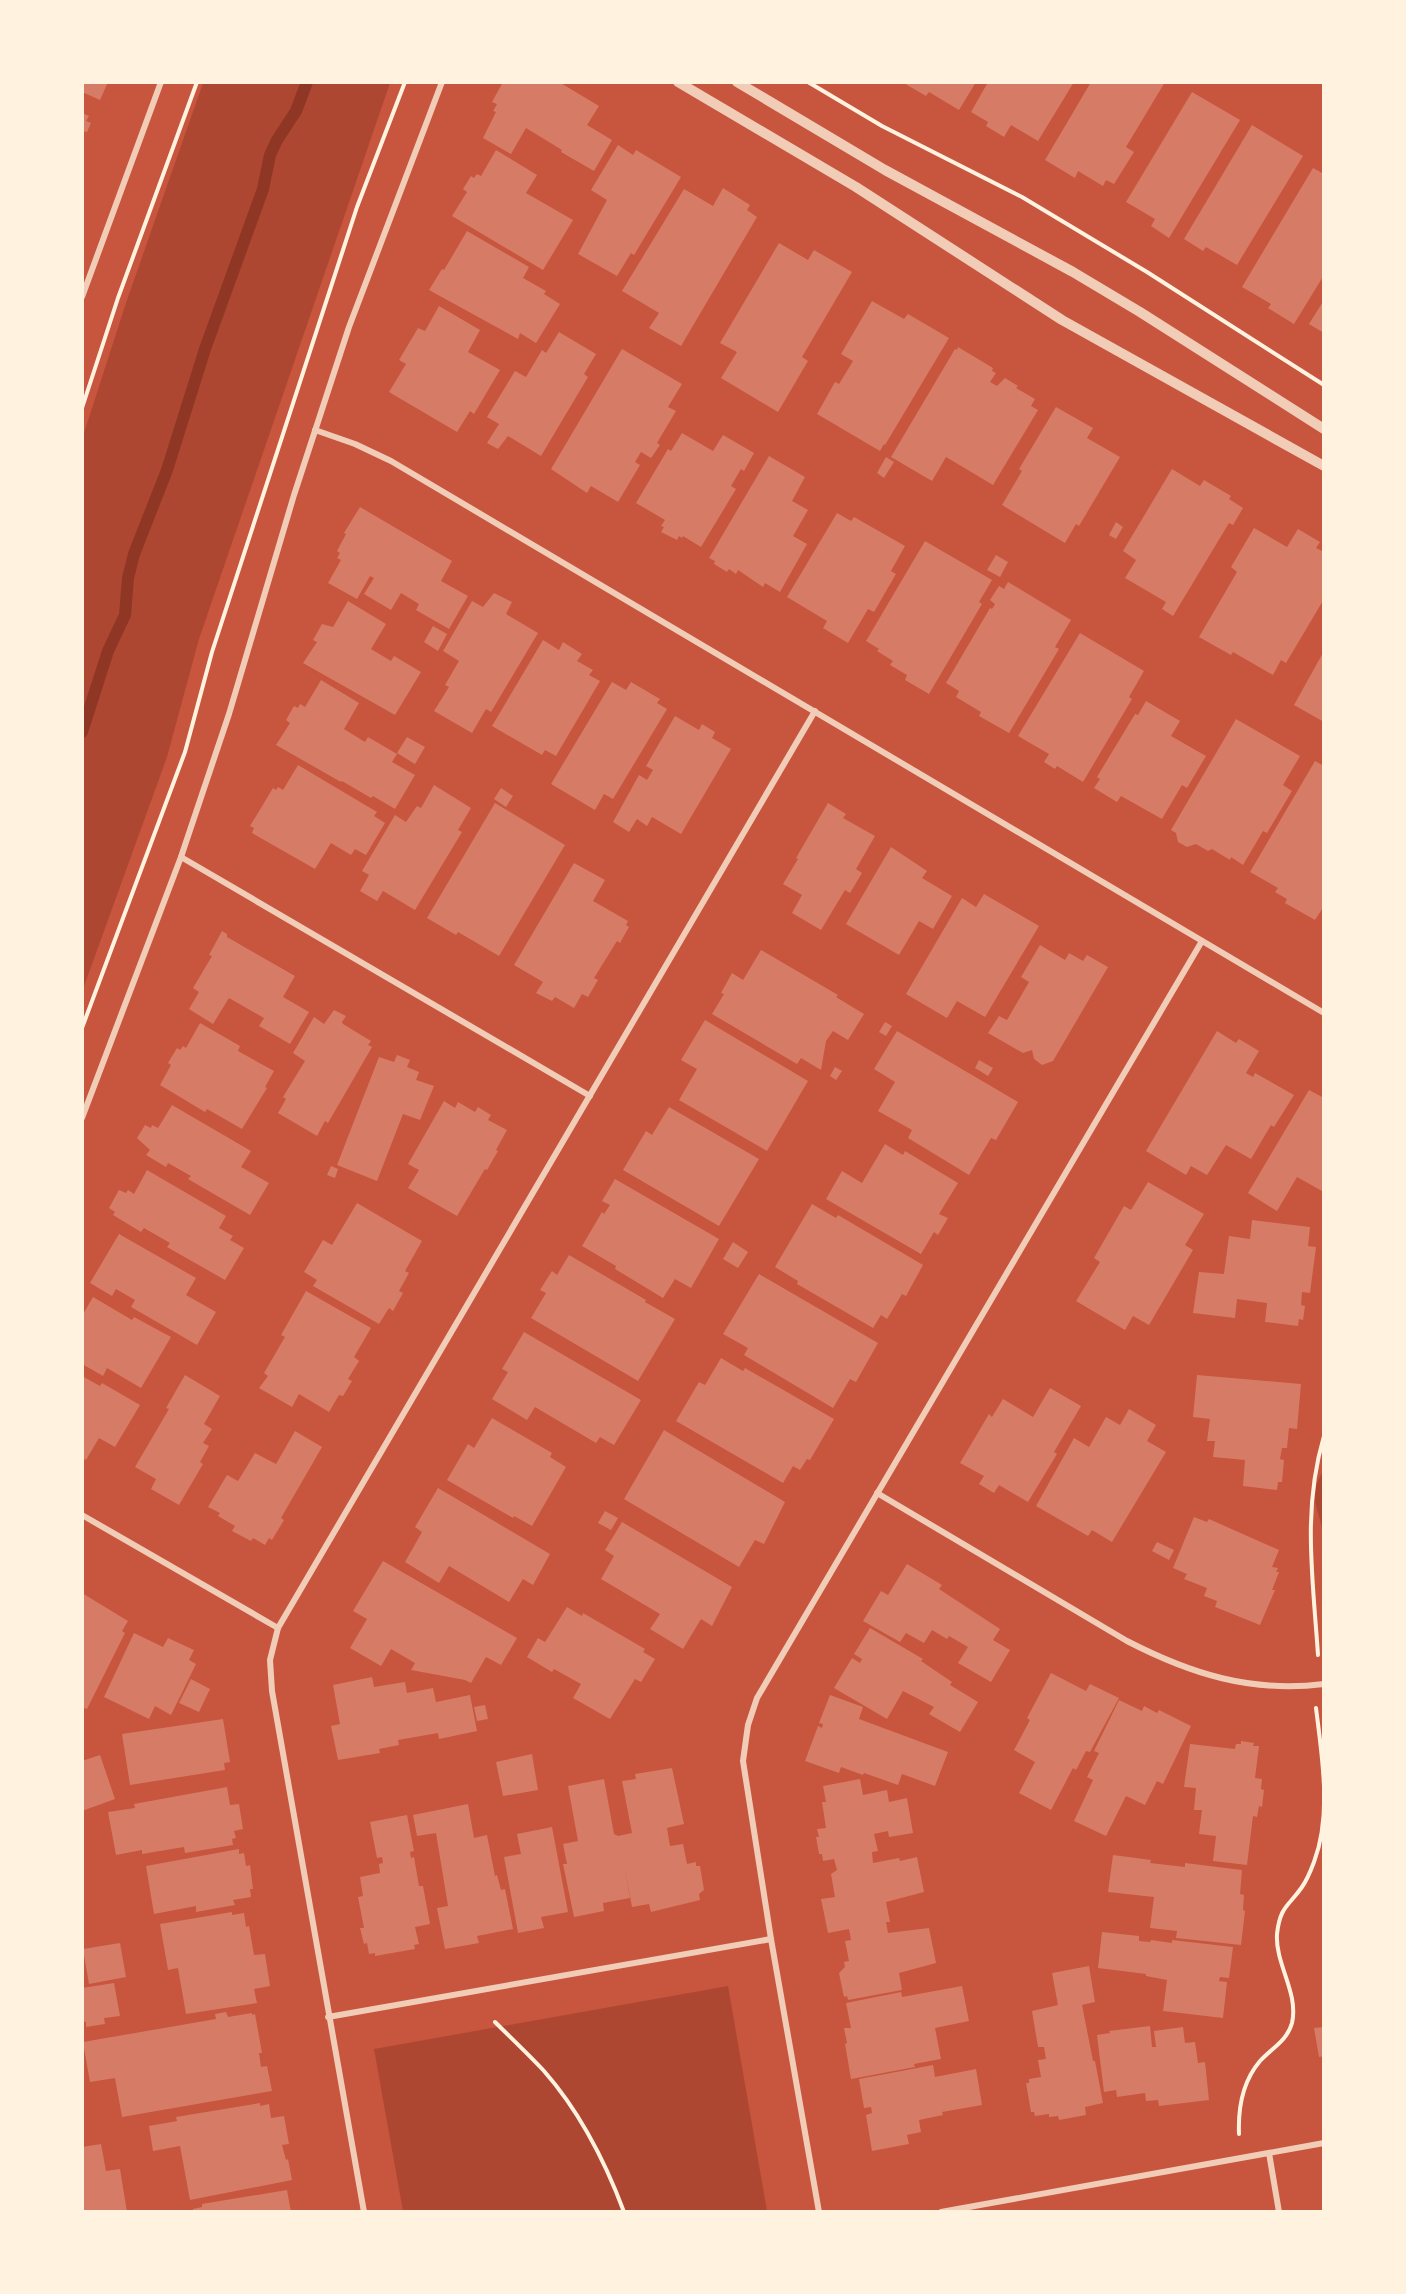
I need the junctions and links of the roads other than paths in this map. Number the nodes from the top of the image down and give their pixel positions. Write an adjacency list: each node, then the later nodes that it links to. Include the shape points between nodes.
1 (161, 82): 6 (street)
2 (442, 82): 9 (street, via 383,233)
3 (678, 82): 10 (street, via 856,187 1062,320)
4 (736, 82): 8 (street, via 885,170 1093,283)
5 (82, 268): 6 (street)
6 (90, 273): 7 (street)
7 (82, 297)
8 (1323, 429)
9 (315, 430): 11 (street, via 391,461); 12 (street)
10 (1323, 466)
11 (815, 711): 13 (street); 15 (street)
12 (181, 857): 15 (street); 16 (street)
13 (1202, 941): 14 (street); 17 (street)
14 (1323, 1013)
15 (590, 1096): 19 (street)
16 (82, 1118)
17 (877, 1493): 20 (street, via 1162,1659 1192,1671 1253,1684); 21 (street, via 757,1698 747,1725 743,1761)
18 (82, 1515): 19 (street)
19 (278, 1628): 22 (street, via 270,1660 272,1691)
20 (1323, 1684)
21 (771, 1939): 22 (street); 26 (street)
22 (328, 2017): 25 (street)
23 (1323, 2143): 24 (street)
24 (1269, 2153): 27 (street); 28 (street)
25 (364, 2211)
26 (819, 2211)
27 (941, 2211)
28 (1279, 2211)

